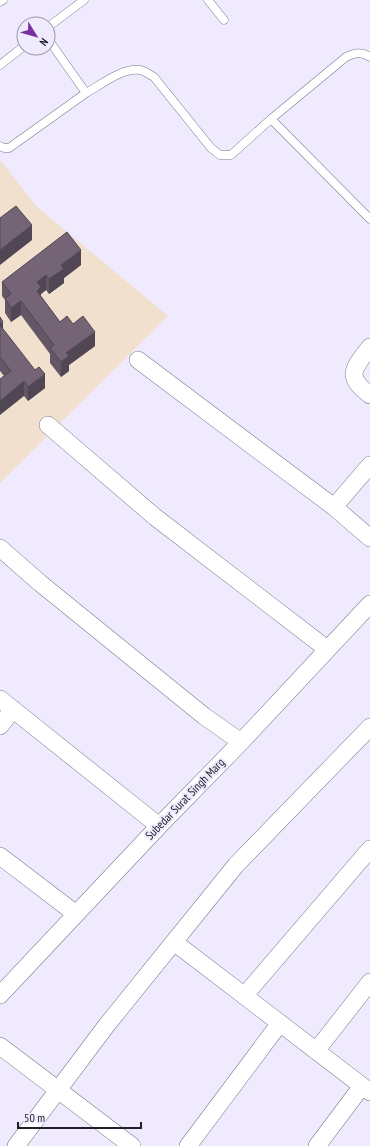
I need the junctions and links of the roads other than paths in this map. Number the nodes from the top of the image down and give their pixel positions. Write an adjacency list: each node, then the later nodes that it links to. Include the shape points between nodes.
1 (3, 0): 4 (lane)
2 (69, 0): 5 (lane)
3 (208, 0): 6 (lane)
4 (0, 2)
5 (81, 2): 7 (lane)
6 (224, 20)
7 (56, 21)
8 (56, 50): 12 (lane)
9 (16, 52): 11 (lane)
10 (370, 57): 13 (lane, via 355,53 346,57)
11 (0, 65)
12 (86, 93): 13 (lane, via 120,74 141,70 154,77 211,148 220,155 231,155); 14 (lane, via 8,148)
13 (271, 119): 15 (lane)
14 (0, 146)
15 (370, 219)
16 (370, 347): 18 (street, via 357,363 353,373 355,382)
17 (138, 360): 21 (street)
18 (370, 396)
19 (48, 425): 25 (street, via 155,517)
20 (370, 465): 21 (street)
21 (334, 507): 22 (street)
22 (370, 538)
23 (0, 548): 29 (street, via 204,716)
24 (370, 604): 25 (street, Subedar Surat Singh Marg)
25 (327, 649): 29 (street, Subedar Surat Singh Marg)
26 (7, 704): 27 (street); 30 (street)
27 (0, 726)
28 (370, 727): 34 (street, via 236,865)
29 (241, 742): 30 (street, Subedar Surat Singh Marg)
30 (159, 826): 33 (street, Subedar Surat Singh Marg)
31 (370, 849): 37 (street)
32 (0, 856): 33 (street)
33 (76, 914): 36 (street, Subedar Surat Singh Marg)
34 (174, 942): 37 (street); 42 (street)
35 (370, 982): 40 (street)
36 (0, 995)
37 (244, 996): 38 (street)
38 (280, 1023): 40 (street); 45 (street)
39 (0, 1046): 42 (street)
40 (316, 1051): 41 (street)
41 (366, 1089): 46 (street)
42 (58, 1090): 43 (street); 44 (street)
43 (16, 1146)
44 (132, 1146)
45 (188, 1146)
46 (317, 1146)

